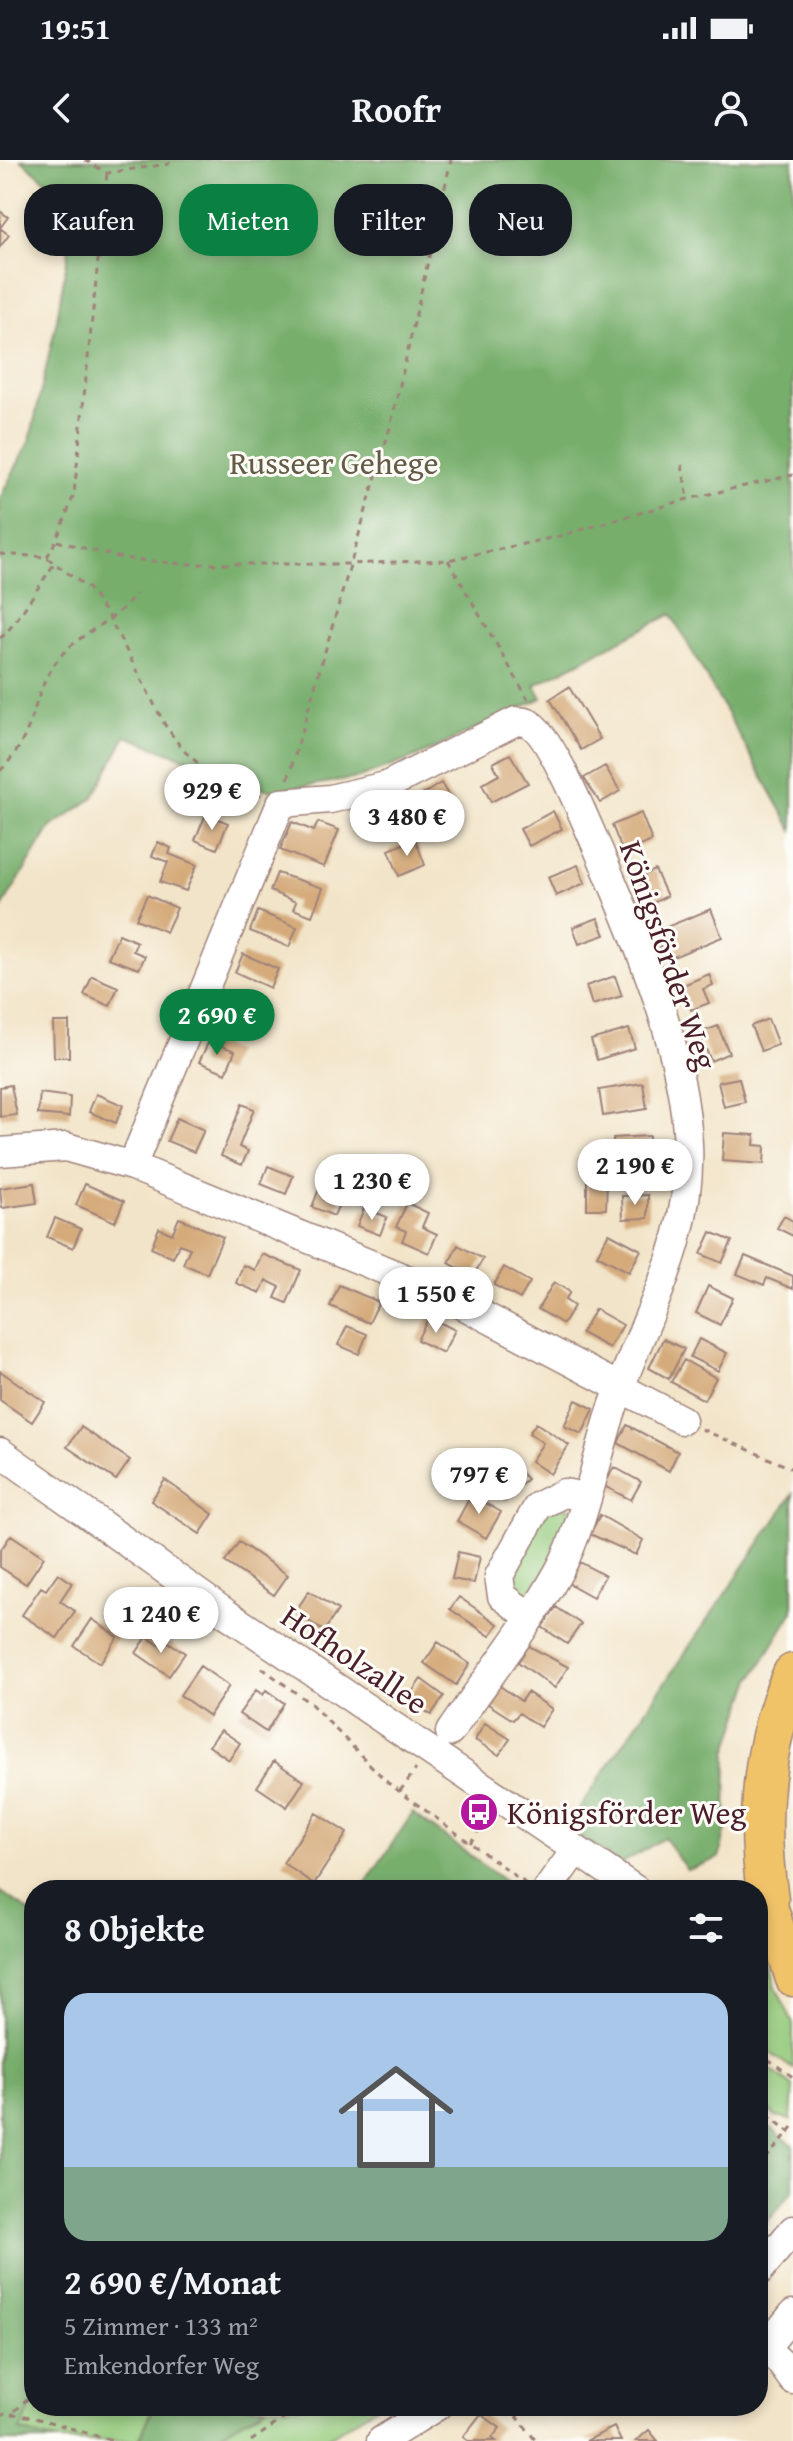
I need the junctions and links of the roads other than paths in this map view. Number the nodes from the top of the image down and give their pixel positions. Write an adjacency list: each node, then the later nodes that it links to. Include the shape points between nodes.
1 (0, 1152): 2 (street, via 66,1147)
2 (132, 1166): 3 (street, via 440,1293); 3 (street, Königsförder Weg, via 281,803 386,786 516,721 529,723 554,756 620,902 657,1003 684,1105 684,1204 661,1293)
3 (622, 1386): 4 (street); 6 (street, Königsförder Weg)
4 (682, 1420)
5 (0, 1452): 10 (street, Hofholzallee)
6 (585, 1497): 7 (street, Königsförder Weg, via 563,1562); 7 (street, via 564,1493 538,1506 499,1576 502,1596)
7 (529, 1616): 9 (street, Königsförder Weg)
8 (793, 1674): 13 (highway, via 770,1744 762,1790 761,1840)
9 (450, 1732)
10 (575, 1851): 11 (street); 12 (street, Hofholzallee)
11 (554, 1880)
12 (620, 1880)
13 (773, 1898): 14 (main road)
14 (793, 1979)
15 (793, 2230): 16 (street)
16 (768, 2260)
17 (793, 2314): 18 (street)
18 (768, 2338)
19 (768, 2351): 20 (street)
20 (793, 2380)
21 (421, 2416): 22 (street)
22 (381, 2441)

